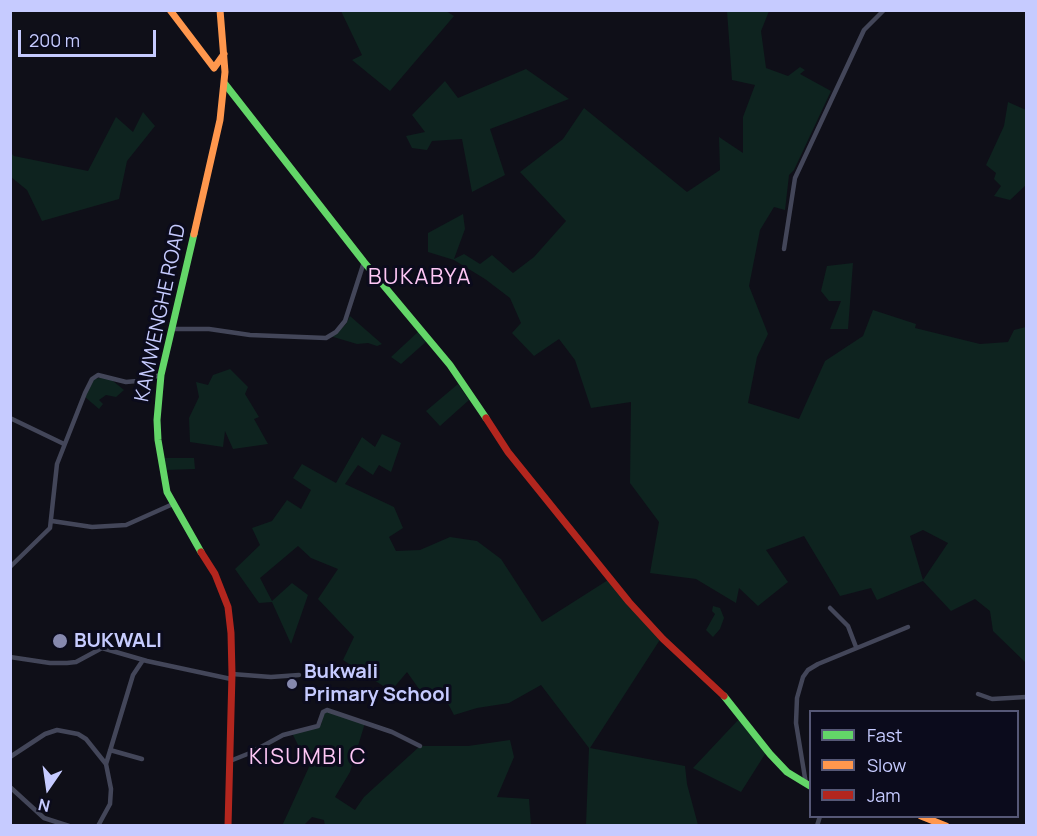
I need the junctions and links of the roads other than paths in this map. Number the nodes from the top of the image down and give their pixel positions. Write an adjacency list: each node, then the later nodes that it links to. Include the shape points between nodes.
1 (170, 10): 4 (street, via 214,68)
2 (220, 10): 4 (street, KAMWENGHE ROAD)
3 (884, 10): 6 (street, via 864,30 795,178)
4 (224, 53): 5 (street, KAMWENGHE ROAD)
5 (225, 84): 7 (street); 8 (street, KAMWENGHE ROAD)
6 (783, 249)
7 (364, 262): 8 (street, via 345,321 327,338); 30 (street, via 450,365 508,452 629,602 727,699 775,760)
8 (172, 329): 9 (street, KAMWENGHE ROAD)
9 (161, 375): 11 (street, via 126,382 94,376); 12 (street, KAMWENGHE ROAD, via 158,440 164,480)
10 (10, 418): 11 (street)
11 (64, 444): 13 (street, via 54,483)
12 (173, 504): 13 (street, via 126,525 92,527); 21 (street, KAMWENGHE ROAD, via 221,587 228,608)
13 (52, 521): 14 (street, via 47,533)
14 (10, 567)
15 (830, 608): 17 (street, via 848,626)
16 (908, 627): 17 (street)
17 (856, 647): 30 (street, via 808,670 799,687 796,723)
18 (10, 657): 19 (street, via 67,663 102,648)
19 (142, 660): 21 (street); 25 (street)
20 (299, 675): 21 (street)
21 (232, 676): 28 (street, KAMWENGHE ROAD)
22 (978, 694): 23 (street, via 992,699)
23 (1026, 697)
24 (420, 746): 28 (street, via 327,710 318,726 283,735)
25 (110, 750): 27 (street); 29 (street)
26 (10, 757): 29 (street, via 57,730 86,739)
27 (142, 759)
28 (230, 761): 35 (street, KAMWENGHE ROAD)
29 (106, 764): 34 (street, via 111,795)
30 (808, 785)
31 (10, 787): 33 (street, via 44,818)
32 (927, 818): 36 (street)
33 (69, 825)
34 (98, 825)
35 (228, 825)
36 (946, 825)

